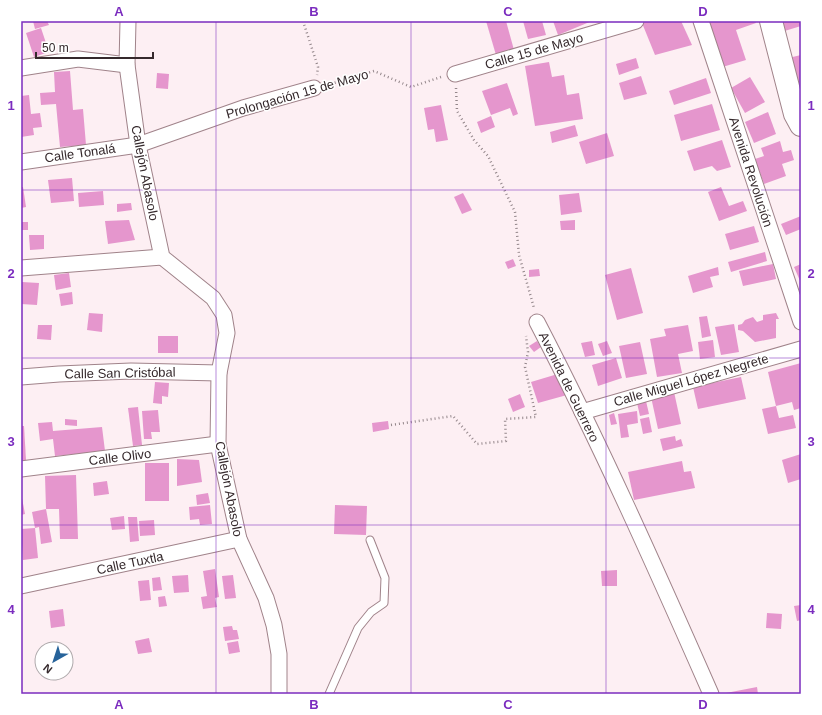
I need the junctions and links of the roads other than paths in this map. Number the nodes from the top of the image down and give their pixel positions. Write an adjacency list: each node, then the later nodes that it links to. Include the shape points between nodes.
1 (128, 21): 5 (street, Callejón Abasolo)
2 (636, 21): 7 (street, Calle 15 de Mayo)
3 (701, 21): 15 (street, Avenida Revolución)
4 (771, 21): 9 (main road, via 795,114)
5 (127, 65): 6 (street, via 78,59); 10 (street, Callejón Abasolo)
6 (21, 68)
7 (455, 74)
8 (314, 88): 10 (street, Prolongación 15 de Mayo, via 243,108)
9 (801, 125)
10 (138, 145): 11 (street, Calle Tonalá); 12 (street, Callejón Abasolo)
11 (21, 162)
12 (162, 257): 13 (street); 17 (street, Callejón Abasolo, via 213,298 224,315 227,333)
13 (21, 268)
14 (537, 322): 19 (street, Avenida de Guerrero)
15 (801, 322)
16 (801, 349): 19 (street, Calle Miguel López Negrete)
17 (219, 373): 18 (street, Calle San Cristóbal, via 131,371); 20 (street, Callejón Abasolo)
18 (21, 377)
19 (582, 412): 27 (street, Avenida de Guerrero)
20 (218, 444): 21 (street, Calle Olivo); 22 (street, Callejón Abasolo)
21 (21, 469)
22 (239, 539): 24 (street, Calle Tuxtla); 25 (street, Callejón Abasolo, via 266,598 274,625 279,654)
23 (370, 540): 26 (lane, via 385,578 384,604 371,612 358,628)
24 (22, 584)
25 (279, 694)
26 (329, 694)
27 (711, 694)

